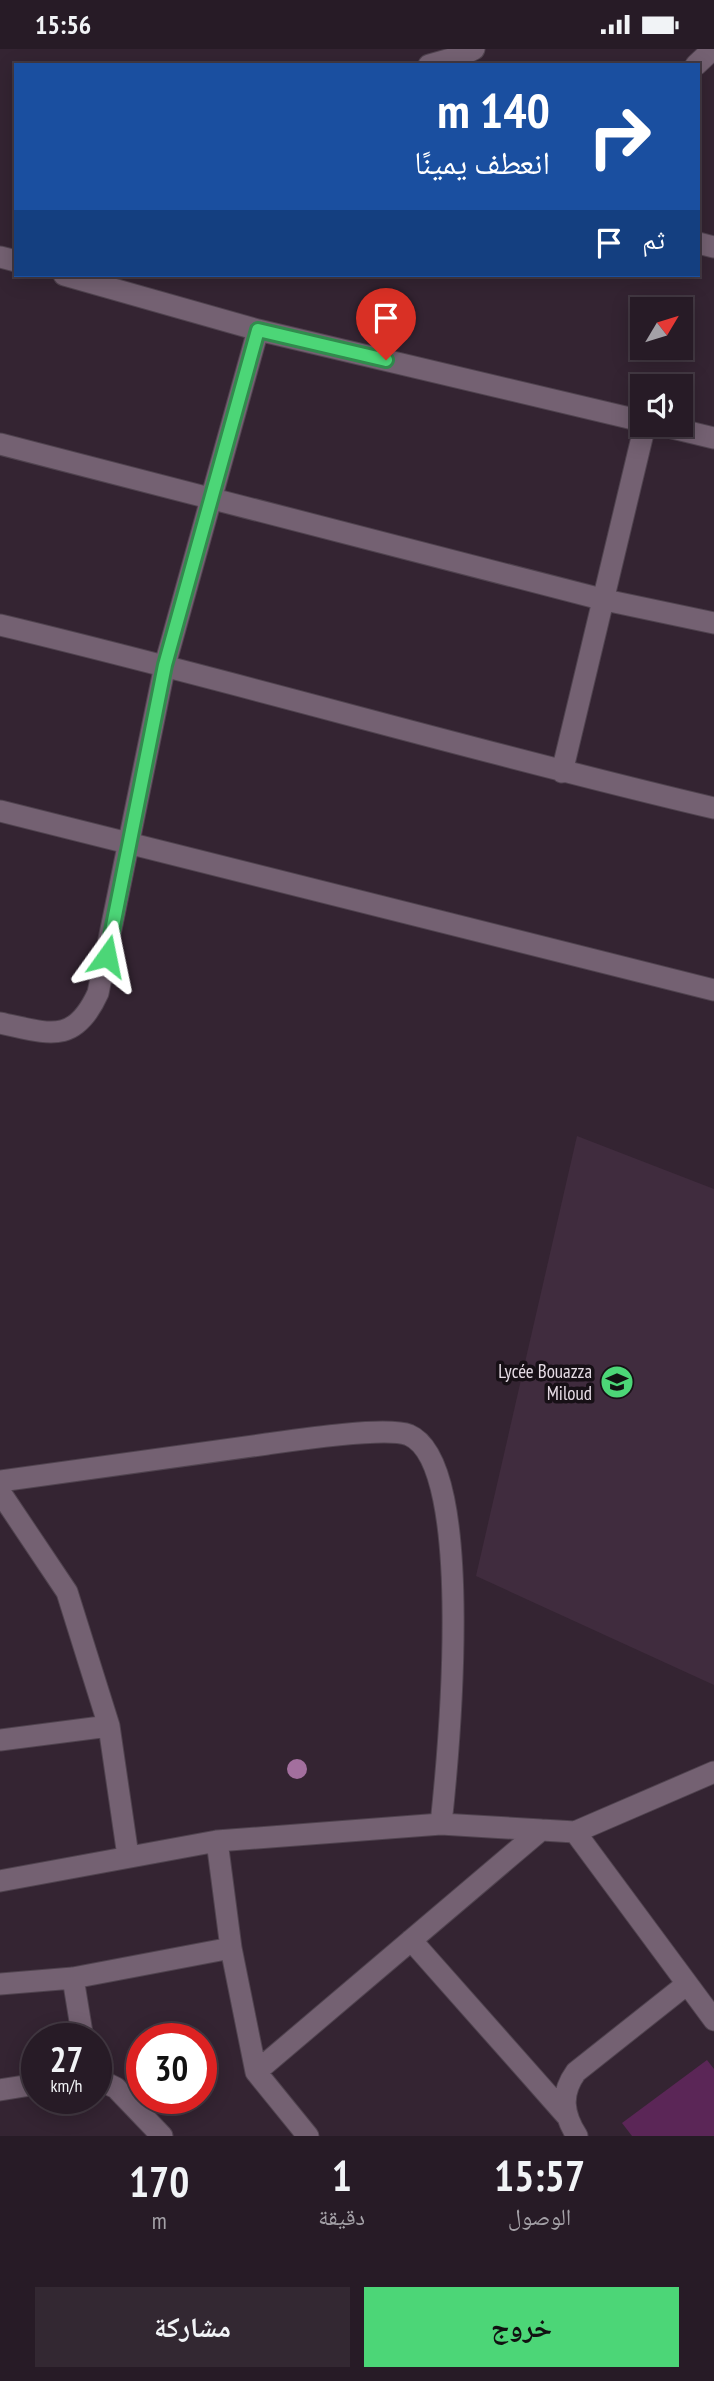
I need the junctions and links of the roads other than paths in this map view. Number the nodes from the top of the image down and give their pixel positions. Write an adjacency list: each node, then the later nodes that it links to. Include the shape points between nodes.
1 (474, 49): 3 (street)
2 (713, 49): 4 (street)
3 (436, 63)
4 (698, 63)
5 (71, 277): 6 (street)
6 (258, 330): 7 (street); 12 (street)
7 (630, 420)
8 (693, 433): 10 (street)
9 (641, 437): 13 (street)
10 (714, 438)
11 (0, 444): 12 (street)
12 (213, 500): 13 (street); 16 (street)
13 (605, 600): 14 (street); 17 (street)
14 (714, 623)
15 (0, 625): 16 (street)
16 (165, 665): 17 (street); 20 (street)
17 (562, 772): 18 (street)
18 (714, 809)
19 (0, 811): 20 (street)
20 (131, 845): 21 (street); 22 (street, via 98,993 88,1017 69,1030 47,1033)
21 (714, 991)
22 (0, 1023)
23 (0, 1481): 28 (street, via 332,1435 408,1435 426,1448 442,1488 453,1567 452,1721)
24 (0, 1492): 25 (street, via 67,1592)
25 (109, 1726): 26 (street); 32 (street)
26 (0, 1739)
27 (714, 1772): 30 (street)
28 (441, 1824): 29 (street); 31 (street)
29 (541, 1829): 30 (street); 34 (street)
30 (575, 1832): 38 (street)
31 (217, 1841): 32 (street); 35 (street)
32 (128, 1856): 33 (street)
33 (0, 1881)
34 (411, 1940): 41 (street); 45 (street)
35 (231, 1948): 36 (street); 41 (street)
36 (74, 1978): 37 (street); 40 (street)
37 (0, 1984)
38 (687, 1984): 39 (street); 45 (street, via 576,2072 564,2096)
39 (714, 2020)
40 (81, 2023)
41 (256, 2071): 47 (street)
42 (112, 2086): 46 (street)
43 (21, 2087): 44 (street)
44 (0, 2090)
45 (566, 2115): 48 (street)
46 (162, 2136)
47 (309, 2136)
48 (577, 2136)

